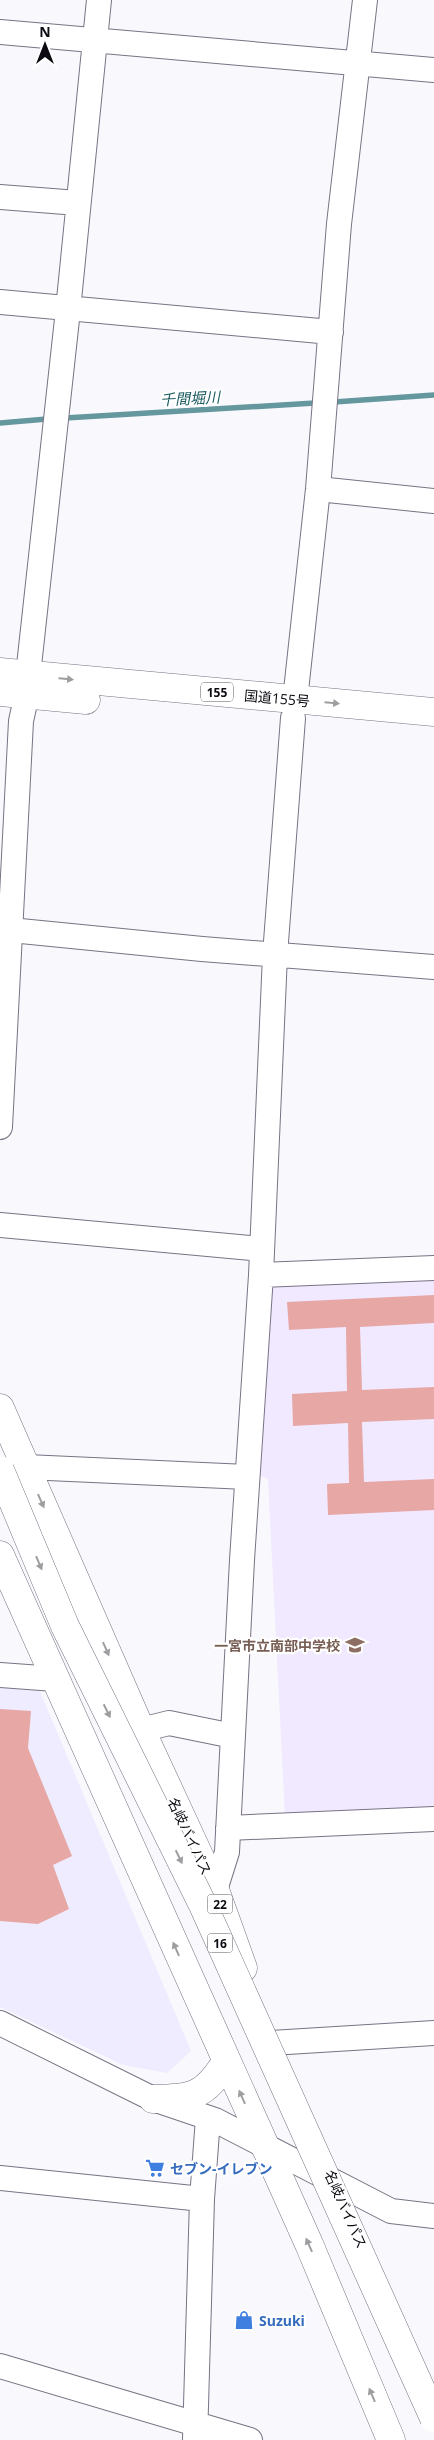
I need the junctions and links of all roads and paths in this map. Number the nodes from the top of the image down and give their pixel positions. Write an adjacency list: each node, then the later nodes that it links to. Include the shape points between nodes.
1 (99, 0): 4 (street)
2 (365, 0): 5 (street)
3 (0, 32): 4 (street)
4 (94, 41): 5 (street); 8 (street)
5 (358, 62): 6 (street); 11 (street, via 339,224)
6 (434, 70)
7 (0, 196): 8 (street)
8 (78, 203): 10 (street)
9 (0, 302): 10 (street)
10 (68, 310): 11 (street); 15 (street)
11 (331, 332): 12 (street)
12 (318, 489): 13 (street); 17 (street)
13 (434, 501)
14 (0, 672): 15 (highway, 国道155号 / 155)
15 (28, 685): 16 (highway, 国道155号 / 155); 17 (highway, 国道155号 / 155); 20 (street, via 21,721)
16 (0, 692)
17 (294, 709): 18 (highway, 国道155号 / 155, one-way to 18); 19 (highway, 国道155号 / 155); 21 (street)
18 (434, 712)
19 (434, 731)
20 (5, 930): 21 (street); 23 (street)
21 (275, 955): 22 (street); 25 (street)
22 (434, 967)
23 (0, 1127)
24 (0, 1225): 25 (street)
25 (262, 1249): 27 (street)
26 (434, 1268): 27 (street)
27 (261, 1275): 30 (street)
28 (0, 1408): 29 (highway, 名岐バイパス / 22)
29 (13, 1468): 30 (street); 34 (highway, 名岐バイパス / 22, one-way to 34); 52 (highway, 16, one-way to 52, bridge, via 65,1626 203,1905)
30 (247, 1477): 35 (street)
31 (0, 1555): 33 (highway)
32 (0, 1675): 33 (street)
33 (55, 1679): 42 (highway, one-way to 33)
34 (141, 1730): 35 (street, via 169,1724); 38 (highway, 名岐バイパス / 22)
35 (233, 1736): 37 (street)
36 (434, 1819): 37 (street)
37 (228, 1828): 38 (street, via 227,1852)
38 (215, 1890): 41 (highway, 名岐バイパス / 22)
39 (0, 2023): 43 (street)
40 (434, 2033): 41 (street)
41 (271, 2043): 47 (highway, 名岐バイパス / 22)
42 (226, 2062): 43 (highway, via 216,2079 198,2092 185,2098); 45 (highway, one-way to 42)
43 (153, 2099): 44 (street)
44 (208, 2118): 45 (street); 48 (street)
45 (264, 2147): 47 (street); 55 (highway, one-way to 45, via 309,2244)
46 (0, 2178): 48 (street)
47 (336, 2184): 49 (street, via 391,2211); 51 (highway, 名岐バイパス / 22)
48 (202, 2199): 53 (street)
49 (434, 2216)
50 (0, 2366): 53 (street)
51 (434, 2404)
52 (434, 2418)
53 (195, 2432): 54 (street)
54 (250, 2440)
55 (391, 2440)

